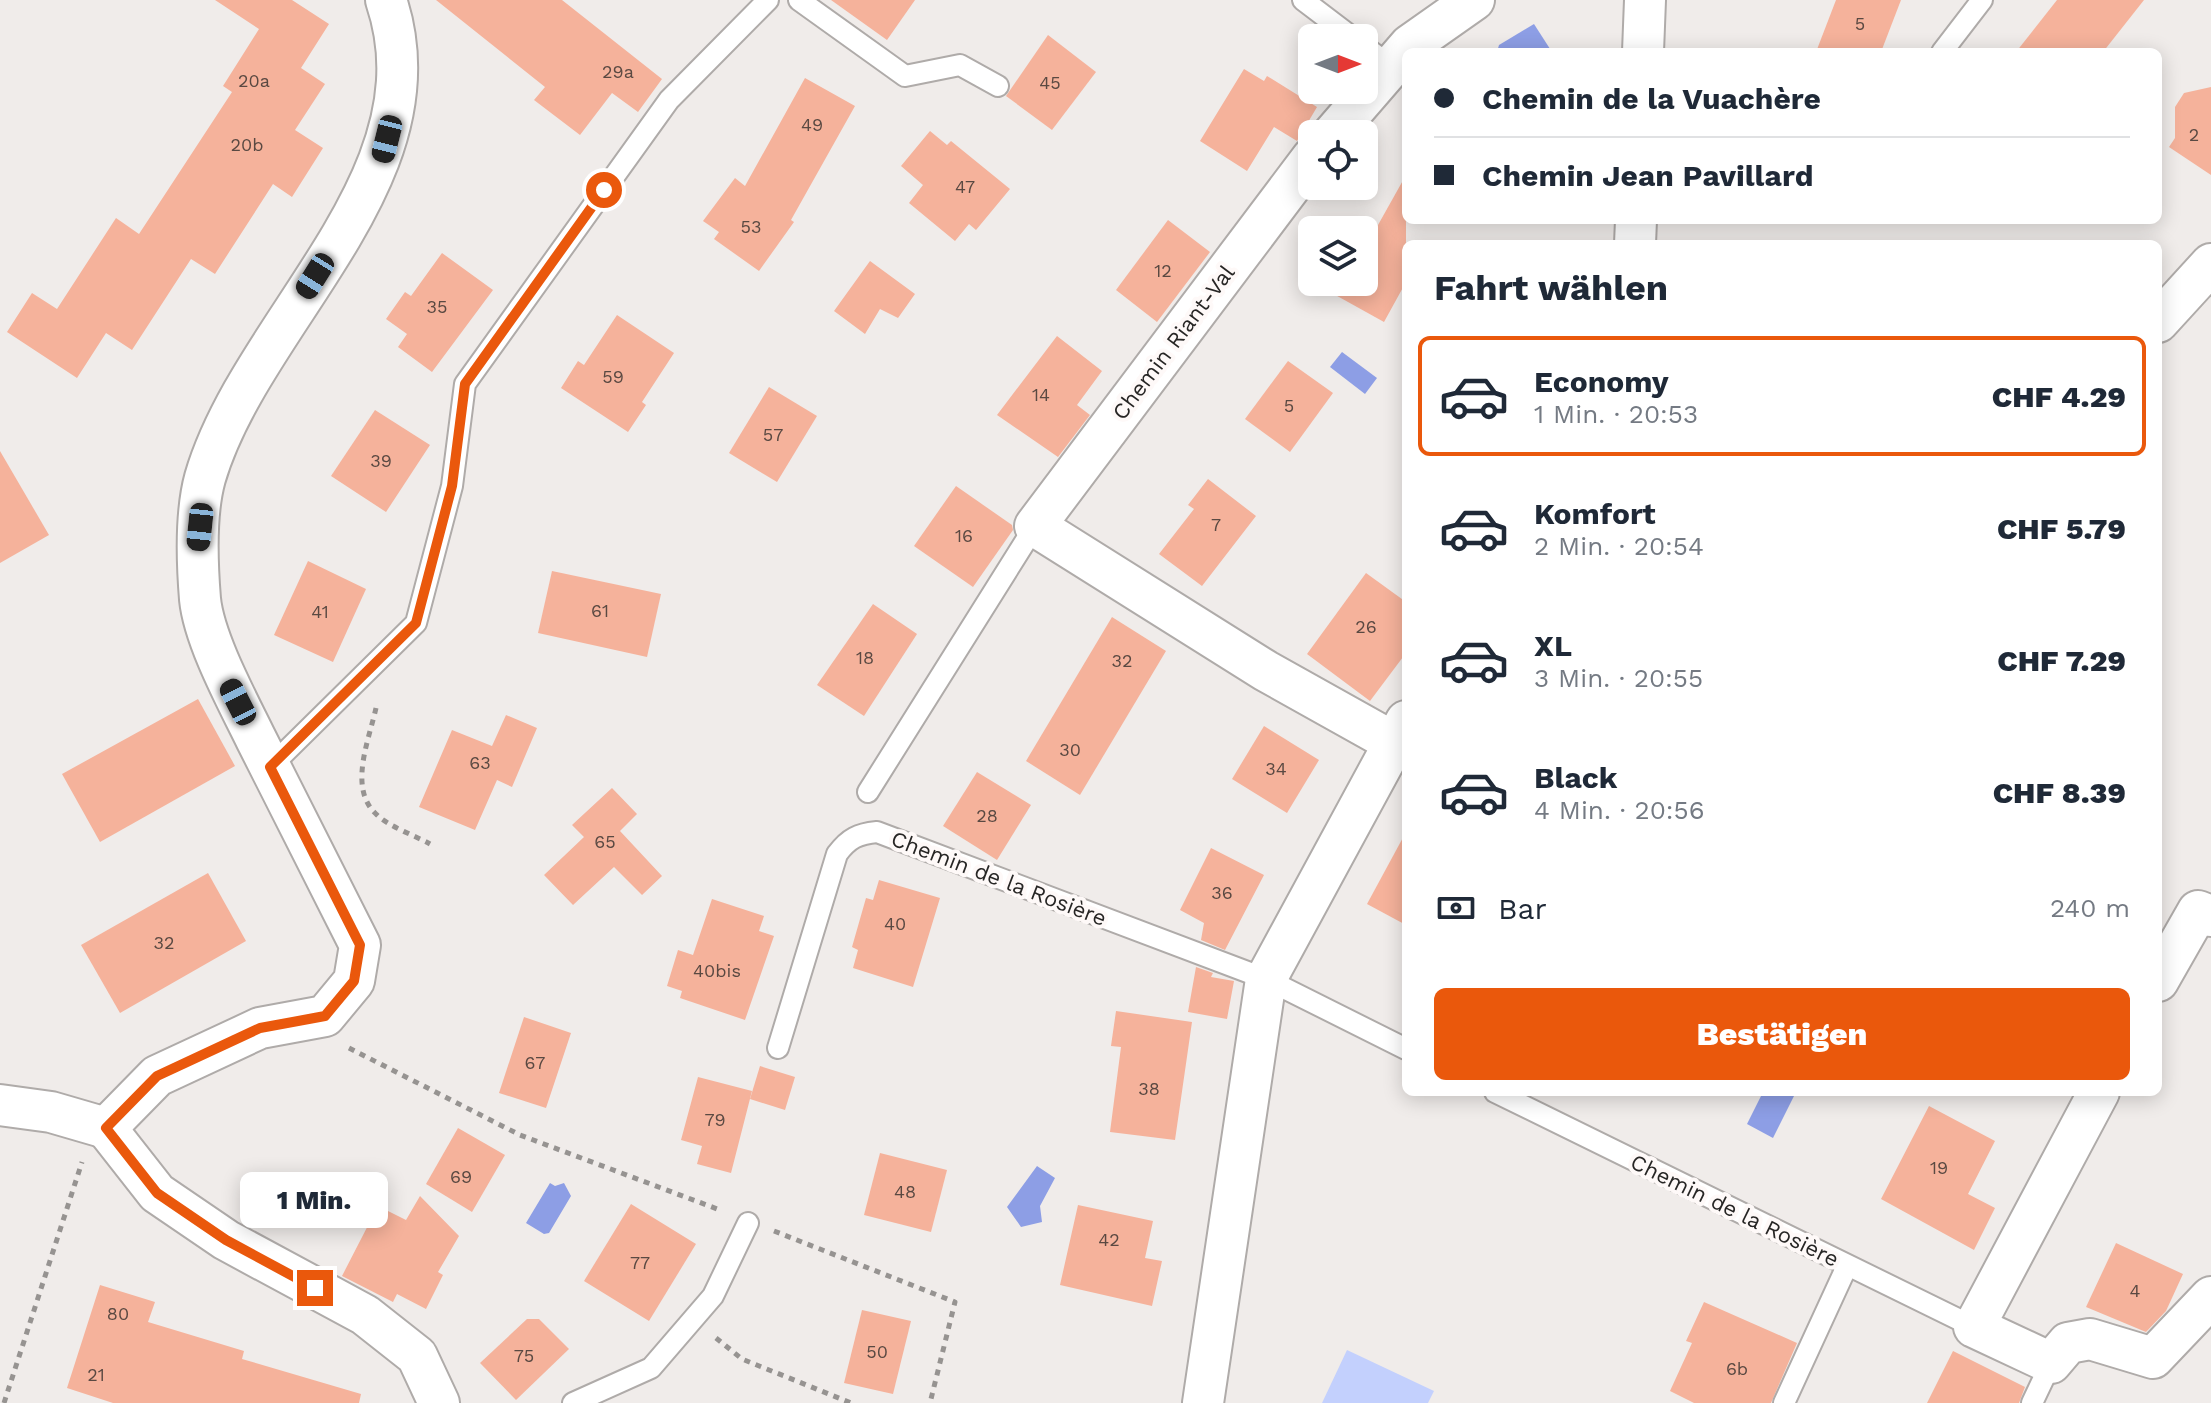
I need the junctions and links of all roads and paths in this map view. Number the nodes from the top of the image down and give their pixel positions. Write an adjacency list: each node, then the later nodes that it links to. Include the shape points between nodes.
1 (386, 0): 19 (street, via 396,64 393,115 381,163 235,402 204,480 200,603 227,680)
2 (768, 0): 17 (lane, via 669,100 465,384 452,486 416,623)
3 (799, 0): 12 (lane, via 905,76 960,65)
4 (1303, 0): 8 (lane)
5 (1474, 0): 11 (street, via 1410,45)
6 (1645, 0): 9 (street)
7 (1982, 0): 10 (lane)
8 (1335, 24)
9 (1643, 48)
10 (1945, 48)
11 (1378, 56)
12 (998, 86)
13 (1298, 177): 16 (street, Chemin Riant-Val)
14 (2211, 264): 15 (street)
15 (2162, 318)
16 (1035, 526): 18 (street, via 1266,671); 20 (lane, Chemin Riant-Val)
17 (389, 651): 19 (lane); 21 (path, via 362,794 376,816)
18 (1399, 732): 24 (street)
19 (270, 767): 31 (street, via 360,945 354,981 325,1016 260,1028 157,1076)
20 (868, 792)
21 (430, 844)
22 (2211, 916): 23 (street, via 2198,911)
23 (2162, 974)
24 (1266, 979): 25 (lane, Chemin de la Rosière); 27 (lane, Chemin de la Rosière, via 877,832 860,834 847,840 837,854); 44 (street)
25 (1402, 1047)
26 (350, 1048): 32 (path, via 520,1135)
27 (778, 1048)
28 (1503, 1096): 34 (lane, Chemin de la Rosière)
29 (2097, 1096): 37 (street)
30 (0, 1105): 31 (street, via 51,1112)
31 (94, 1143): 39 (path); 40 (street, via 226,1240 365,1315 417,1356)
32 (723, 1211)
33 (748, 1223): 36 (lane, via 713,1296); 43 (path, via 955,1302)
34 (1847, 1266): 37 (lane, Chemin de la Rosière); 45 (lane)
35 (2211, 1297): 38 (street, via 2153,1358 2090,1339 2068,1343)
36 (694, 1318): 41 (lane, via 651,1368); 42 (path, via 742,1359)
37 (1974, 1327): 38 (street)
38 (2051, 1363): 46 (lane)
39 (4, 1403)
40 (439, 1403)
41 (573, 1403)
42 (851, 1403)
43 (930, 1403)
44 (1203, 1403)
45 (1784, 1403)
46 (2032, 1403)

